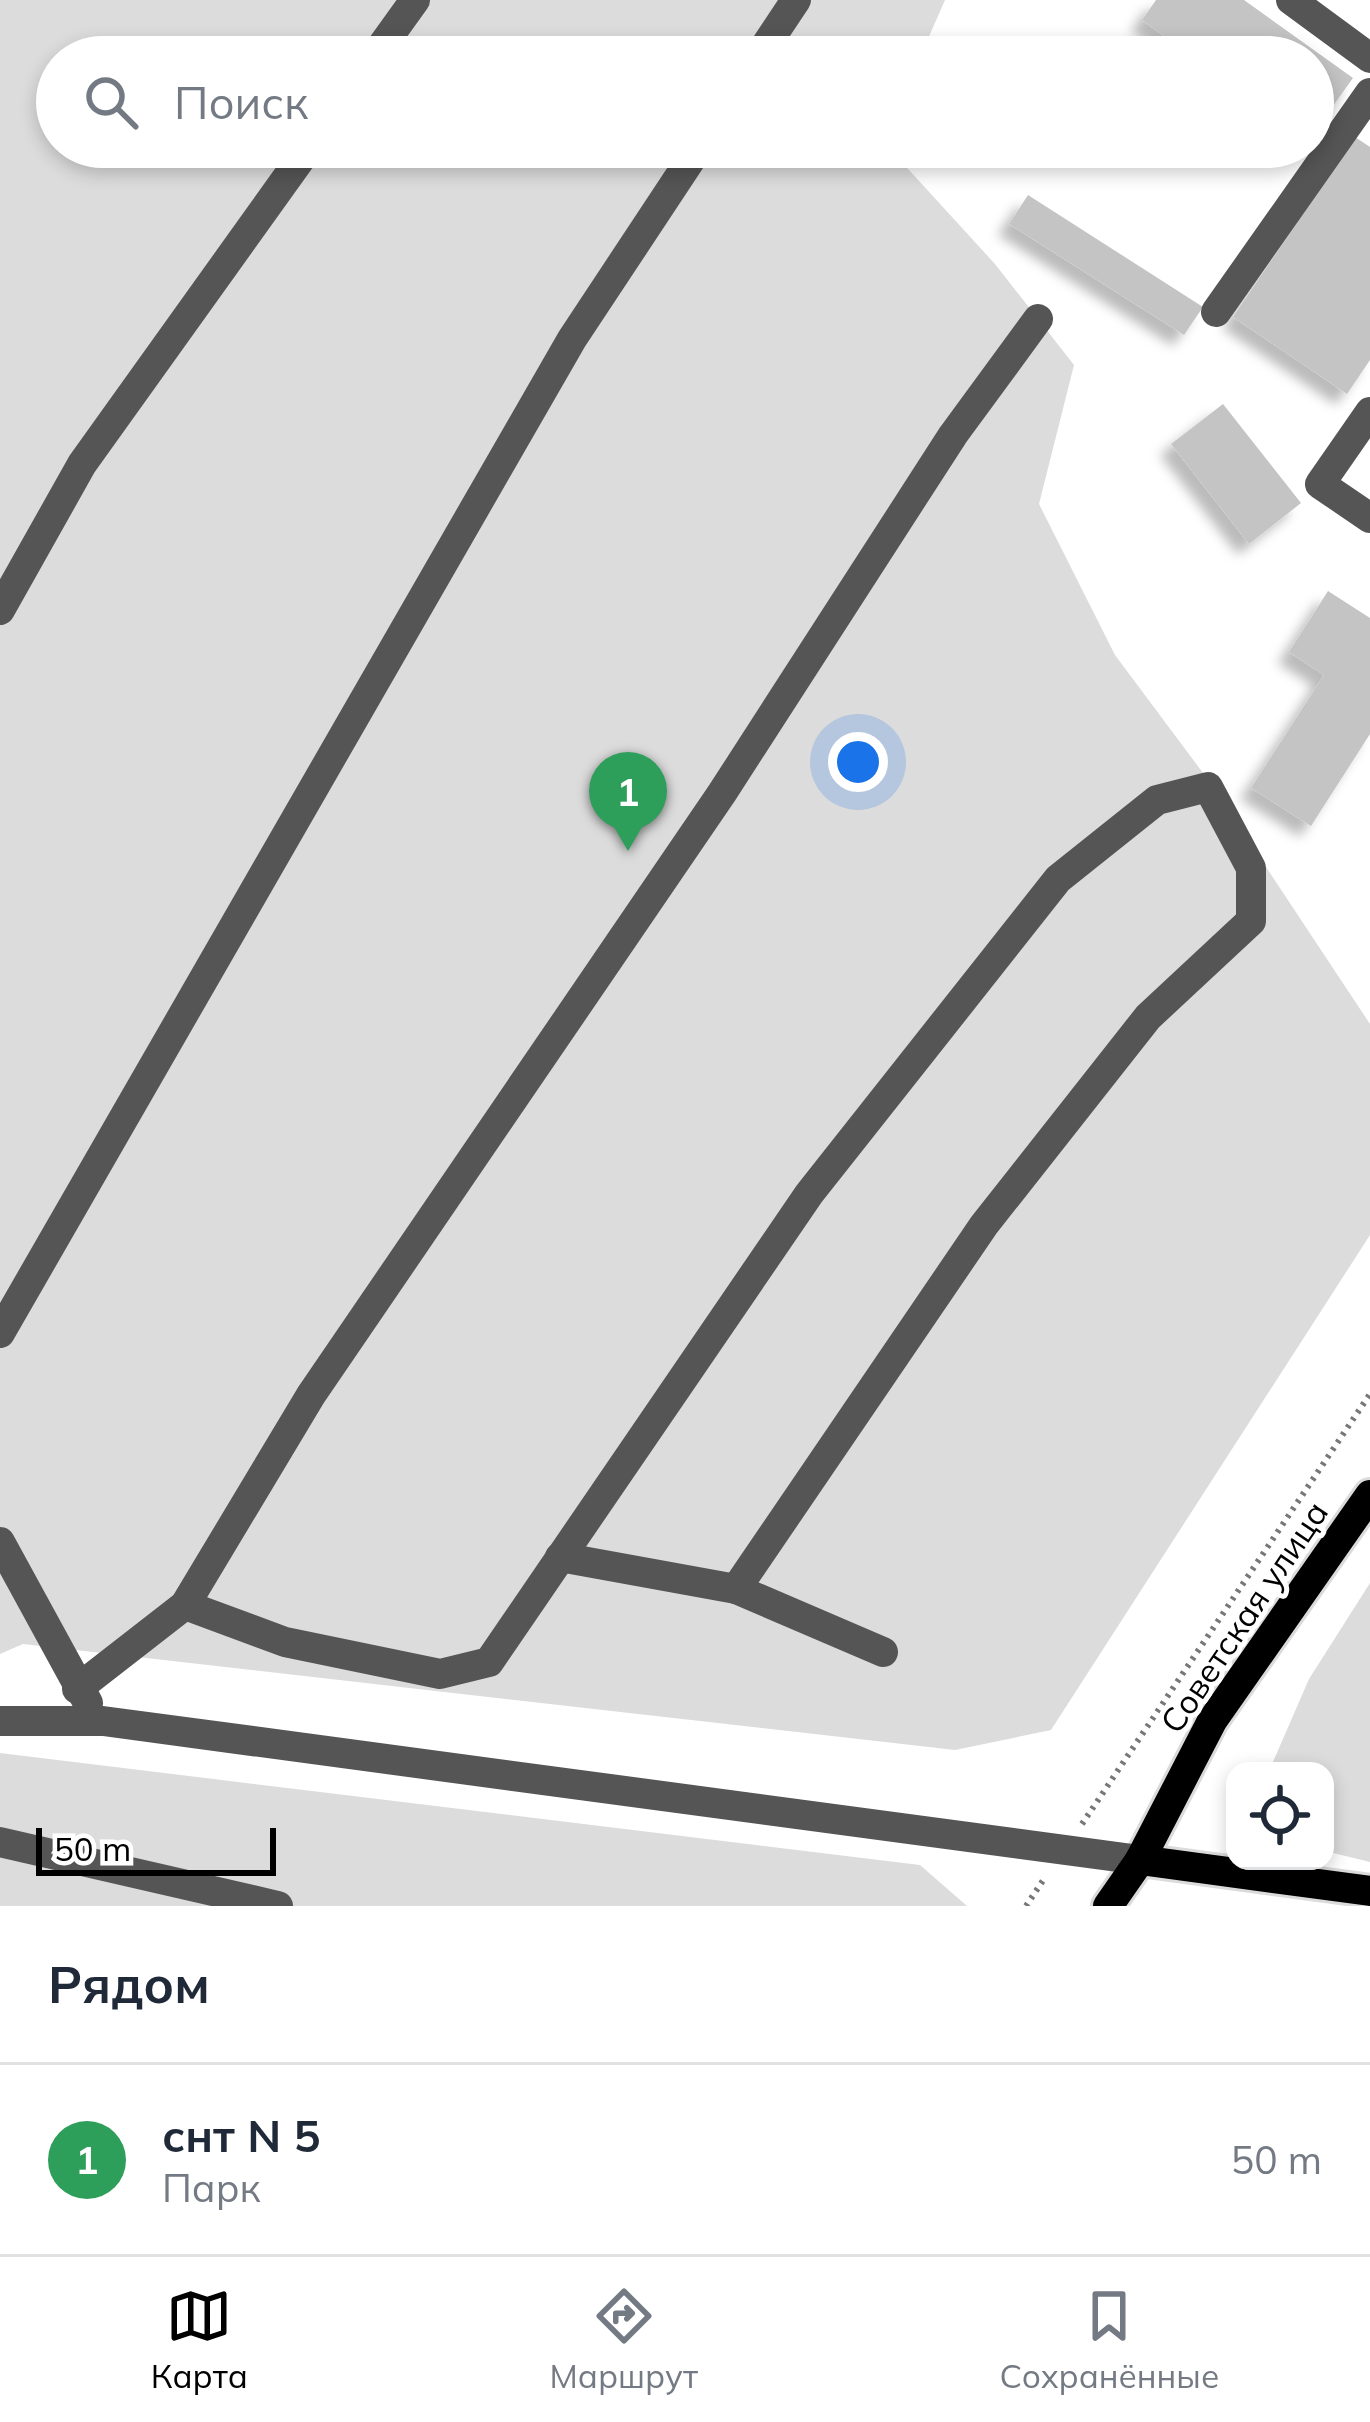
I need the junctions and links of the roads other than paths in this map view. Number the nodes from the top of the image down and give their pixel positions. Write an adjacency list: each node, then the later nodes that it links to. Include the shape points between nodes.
1 (415, 0): 4 (street)
2 (796, 0): 5 (street)
3 (1291, 0): 6 (street)
4 (389, 36)
5 (772, 36)
6 (1370, 58)
7 (1370, 93): 8 (street)
8 (1334, 144)
9 (295, 168): 16 (street, via 82,464)
10 (685, 168): 17 (street, via 572,339)
11 (1317, 168): 12 (street)
12 (1216, 311)
13 (1038, 319): 22 (street, via 311,1396)
14 (1370, 412): 15 (street, via 1320,484)
15 (1370, 518)
16 (0, 610)
17 (0, 1334)
18 (1370, 1495): 28 (main road, Советская улица, via 1212,1721)
19 (0, 1542): 24 (street)
20 (560, 1557): 21 (street); 21 (street, via 809,1194 1058,879 1157,800 1208,788 1251,868 1251,921 1148,1017 984,1225); 22 (street, via 489,1662 440,1675 285,1642)
21 (736, 1589): 23 (street)
22 (185, 1605): 24 (street)
23 (883, 1652)
24 (77, 1689): 26 (street)
25 (0, 1721): 26 (street)
26 (103, 1721): 28 (street)
27 (0, 1842): 30 (street)
28 (1139, 1860): 29 (main road); 31 (main road, Советская улица)
29 (1370, 1892)
30 (278, 1906)
31 (1108, 1906)

